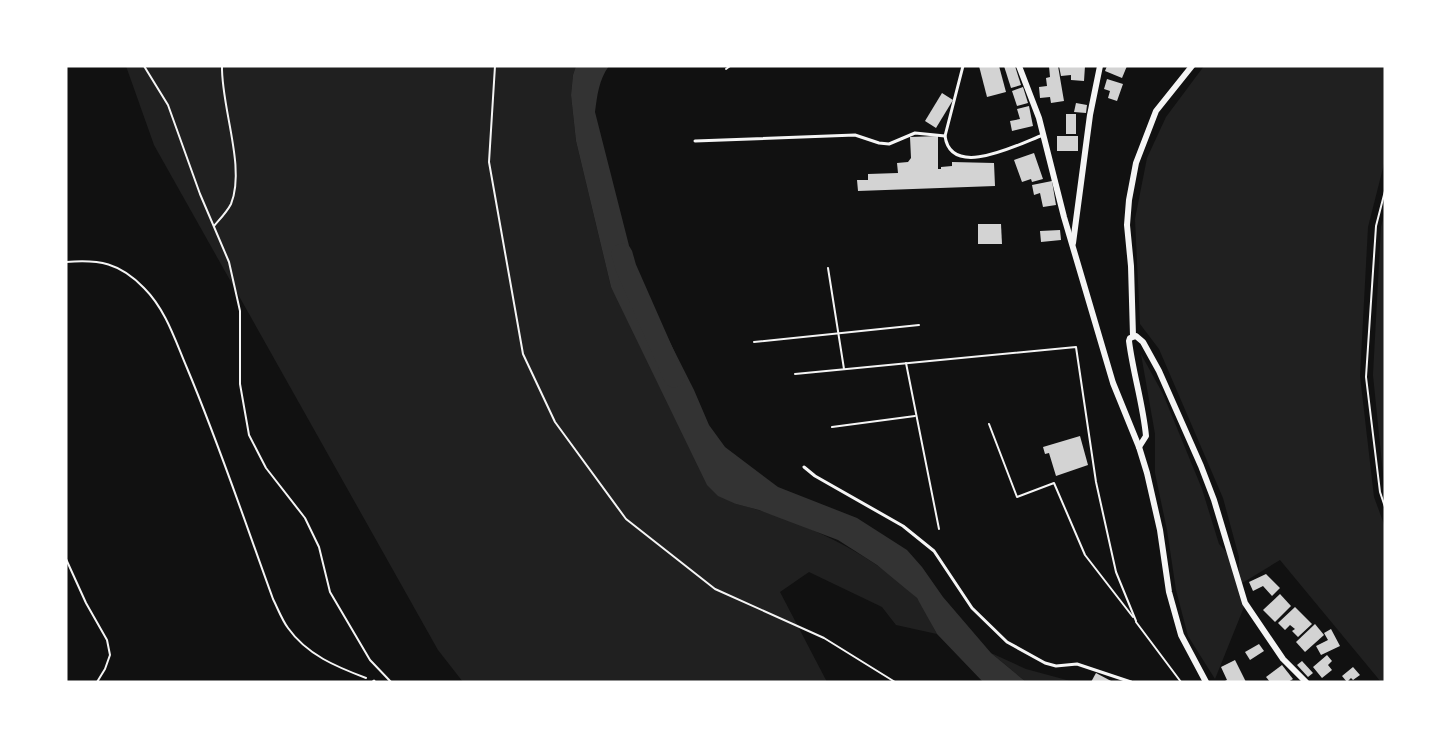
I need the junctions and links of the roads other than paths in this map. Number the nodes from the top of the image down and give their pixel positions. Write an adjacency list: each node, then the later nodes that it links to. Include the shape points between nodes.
1 (963, 66): 6 (lane)
2 (1018, 66): 5 (street)
3 (1100, 66): 8 (street)
4 (1192, 66): 9 (street, via 1156,111 1136,163 1127,225)
5 (1043, 135): 6 (lane, via 972,158 953,153); 8 (street)
6 (945, 136): 7 (lane, via 915,133 889,144 855,135)
7 (695, 141)
8 (1073, 243): 10 (street, via 1113,383)
9 (1133, 336): 10 (street, via 1129,341 1132,368 1146,436); 14 (street, via 1138,336 1148,349 1201,466 1245,603 1283,659)
10 (1139, 447): 13 (street, via 1181,635)
11 (804, 467): 12 (lane, via 903,526 934,551 972,608 1007,642 1045,663 1077,664)
12 (1131, 682)
13 (1206, 682)
14 (1306, 682)

